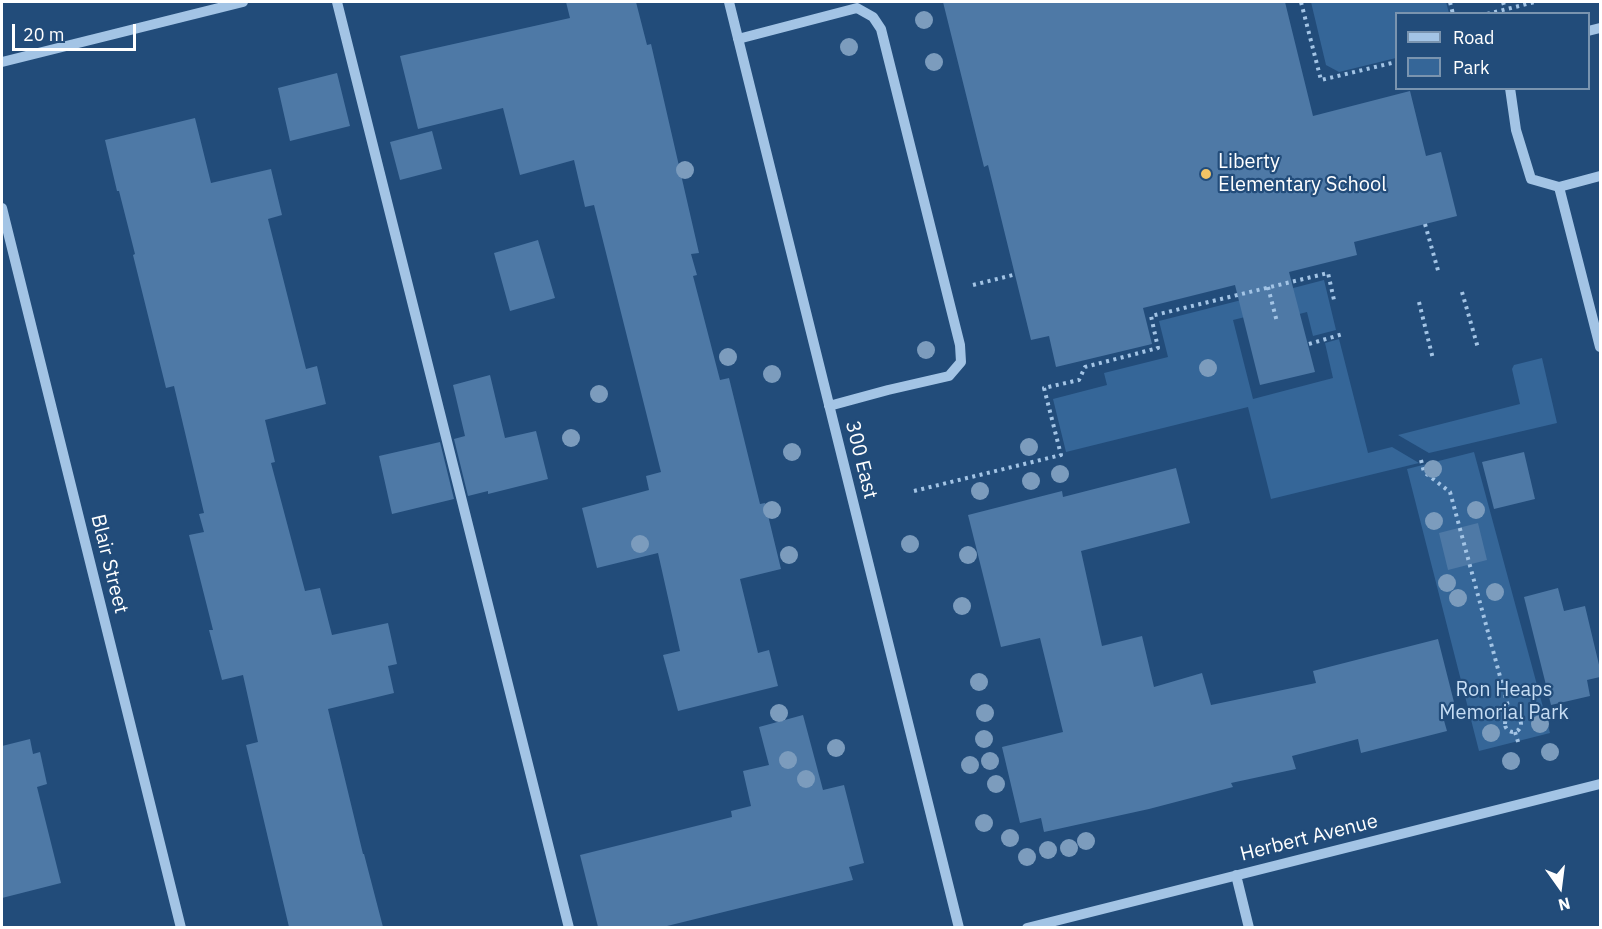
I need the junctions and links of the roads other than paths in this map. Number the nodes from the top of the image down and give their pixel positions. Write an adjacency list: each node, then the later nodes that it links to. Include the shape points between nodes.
1 (243, 2): 5 (street)
2 (337, 2): 15 (street)
3 (729, 2): 4 (street, 300 East)
4 (738, 39): 11 (street, 300 East); 11 (street, via 857,8 873,17 881,29 947,291 961,362 949,376)
5 (2, 62)
6 (1510, 90): 8 (street, via 1516,130 1531,179)
7 (1600, 177): 8 (street)
8 (1559, 187): 10 (street)
9 (2, 208): 14 (street, Blair Street)
10 (1600, 347)
11 (829, 406): 16 (street, 300 East)
12 (1600, 784): 13 (street, Herbert Avenue)
13 (1236, 875): 17 (street, Herbert Avenue); 18 (street)
14 (181, 927)
15 (569, 927)
16 (959, 927)
17 (1027, 927)
18 (1249, 927)

